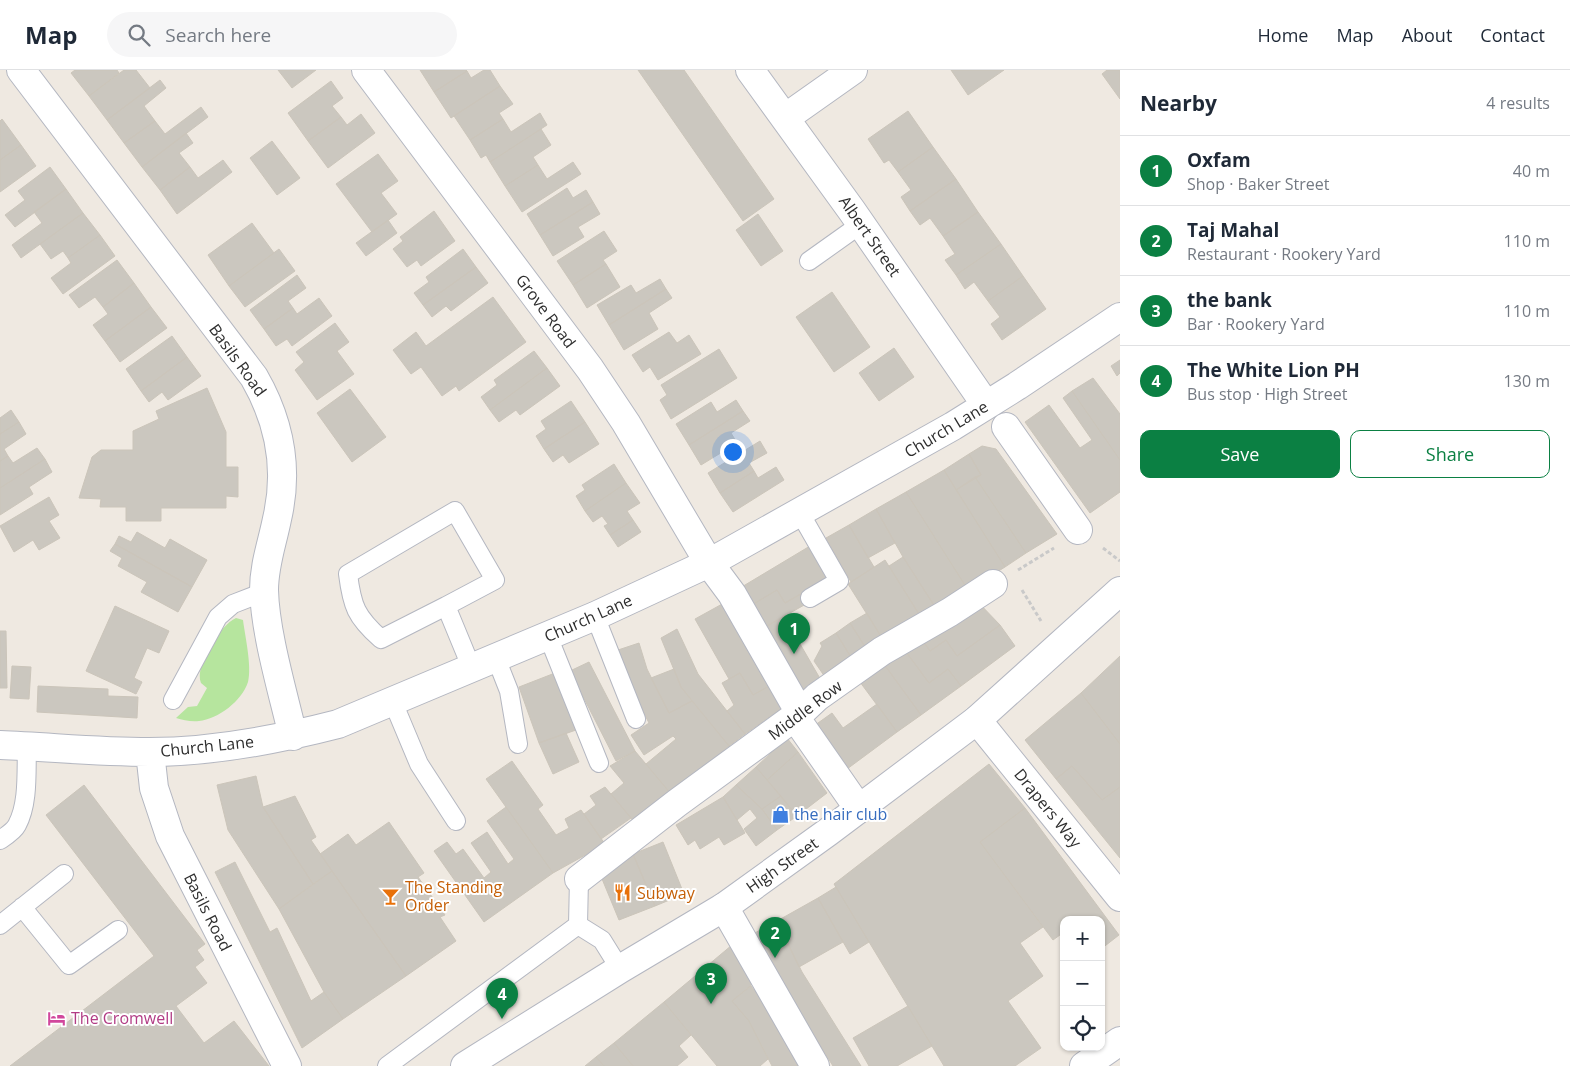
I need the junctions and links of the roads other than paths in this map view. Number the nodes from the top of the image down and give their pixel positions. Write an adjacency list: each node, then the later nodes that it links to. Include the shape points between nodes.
1 (20, 70): 16 (street, Basils Road, via 254,377 268,402 282,459 283,491 264,571)
2 (366, 70): 13 (street, Grove Road, via 590,369)
3 (750, 70): 5 (street, Albert Street)
4 (853, 70): 5 (street)
5 (785, 118): 6 (street, Albert Street)
6 (861, 224): 7 (lane); 9 (street, Albert Street)
7 (809, 261)
8 (1120, 317): 9 (street, Church Lane)
9 (986, 405): 11 (street, Church Lane)
10 (1006, 428): 12 (street)
11 (800, 513): 13 (street, Church Lane); 17 (lane, via 839,581)
12 (1078, 530)
13 (709, 563): 19 (street, Church Lane); 24 (street, Grove Road, via 732,594)
14 (1002, 578): 24 (street, Middle Row, via 882,651)
15 (1120, 591): 26 (street, High Street)
16 (264, 592): 22 (lane, via 233,604 218,617); 27 (street, Basils Road)
17 (810, 598)
18 (446, 606): 18 (lane, via 381,639 363,623 351,598 348,574 455,511 495,580); 21 (lane)
19 (595, 616): 20 (street, Church Lane); 25 (lane)
20 (548, 636): 21 (street, Church Lane); 32 (lane)
21 (484, 663): 23 (street, Church Lane); 28 (lane, via 509,691)
22 (173, 700)
23 (393, 702): 27 (street, Church Lane, via 338,724); 34 (lane, via 420,764)
24 (797, 715): 33 (street, Grove Road); 37 (street, Middle Row)
25 (636, 719)
26 (977, 720): 33 (street, High Street); 38 (street, Drapers Way)
27 (293, 736): 31 (street, Church Lane, via 214,748)
28 (518, 744)
29 (0, 745): 30 (street, Church Lane)
30 (27, 746): 31 (street, Church Lane); 35 (lane, via 20,816 17,825)
31 (150, 752): 46 (street, Basils Road, via 154,788 170,836)
32 (598, 764)
33 (859, 809): 40 (street, High Street)
34 (456, 821)
35 (0, 840)
36 (64, 874): 39 (lane)
37 (579, 879): 42 (lane, Middle Row)
38 (1120, 897)
39 (22, 907): 41 (lane); 43 (lane, via 69,965)
40 (724, 907): 44 (street, High Street); 49 (street)
41 (0, 925)
42 (578, 925): 44 (lane, via 602,940); 47 (lane)
43 (118, 930)
44 (620, 968): 48 (street, High Street)
45 (1120, 1041): 50 (street)
46 (287, 1066)
47 (387, 1066)
48 (465, 1066)
49 (815, 1066)
50 (1084, 1066)

